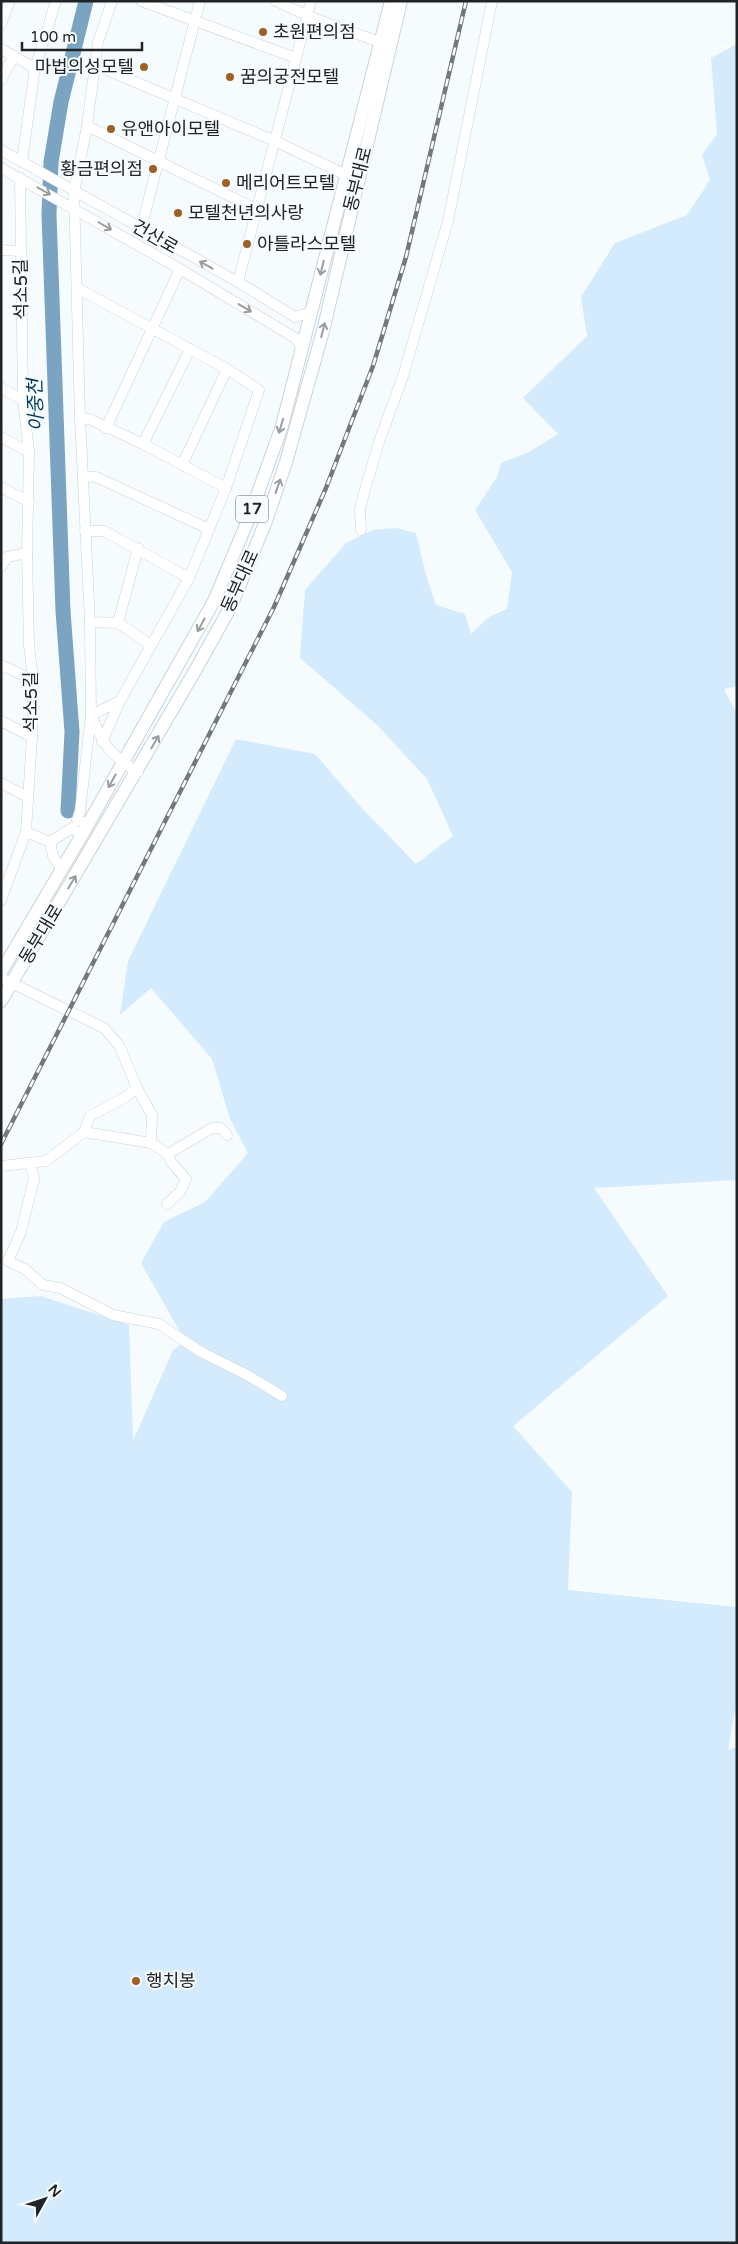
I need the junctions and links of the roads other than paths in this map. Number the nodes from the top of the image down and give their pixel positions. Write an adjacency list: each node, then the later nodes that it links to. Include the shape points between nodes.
1 (10, 1): 15 (street)
2 (56, 1): 21 (street)
3 (112, 1): 20 (street, via 98,42)
4 (142, 1): 14 (street)
5 (200, 1): 14 (street)
6 (276, 1): 13 (street)
7 (311, 1): 13 (street)
8 (383, 1): 16 (main road, 동부대로)
9 (391, 1): 35 (main road, 동부대로 / 17, via 342,199)
10 (401, 1): 42 (main road, 동부대로 / 17)
11 (408, 1): 42 (main road, via 339,281)
12 (492, 1): 62 (street, via 448,221 403,376 369,476 360,510)
13 (308, 16): 16 (street); 19 (street)
14 (194, 21): 19 (street); 23 (street)
15 (1, 24)
16 (374, 40): 30 (main road, 동부대로)
17 (1, 49): 18 (street)
18 (14, 56): 21 (street); 22 (street)
19 (296, 58): 25 (street)
20 (95, 65): 23 (street); 24 (street)
21 (34, 68): 28 (street)
22 (1, 80)
23 (175, 99): 25 (street); 27 (street)
24 (87, 126): 27 (street); 32 (street)
25 (275, 141): 30 (street); 34 (street)
26 (1, 150): 28 (street, 건산로)
27 (160, 162): 34 (street); 36 (street)
28 (25, 163): 32 (street, 건산로)
29 (1, 168): 31 (street, 건산로)
30 (340, 172): 35 (main road, 동부대로, via 332,207)
31 (22, 179): 33 (street, 건산로, one-way to 33); 37 (street, 석소5길)
32 (71, 189): 33 (street); 36 (street, 건산로)
33 (74, 209): 39 (street, 건산로, one-way to 39); 41 (street)
34 (258, 210): 40 (street)
35 (334, 218): 43 (main road, 동부대로 / 17, one-way to 43)
36 (142, 229): 40 (street, 건산로, one-way to 36)
37 (20, 251): 38 (street); 49 (street, 석소5길)
38 (2, 252)
39 (180, 268): 44 (street); 46 (street, 건산로, one-way to 46, via 297,340)
40 (238, 282): 43 (street, 건산로, via 294,316)
41 (77, 288): 44 (street); 50 (street)
42 (333, 289): 78 (main road, 동부대로 / 17, one-way to 42, via 230,606 266,521 304,401)
43 (310, 312): 46 (main road, 동부대로 / 17)
44 (152, 327): 45 (street); 51 (street)
45 (190, 349): 47 (street); 53 (street)
46 (301, 349): 77 (main road, 동부대로 / 17, one-way to 77, via 282,426 249,518 214,601)
47 (226, 369): 55 (street); 58 (street, via 259,390)
48 (1, 388): 49 (street)
49 (23, 400): 54 (street, 석소5길)
50 (80, 418): 51 (street); 56 (street)
51 (106, 428): 53 (street)
52 (1, 438): 54 (street)
53 (143, 444): 55 (street)
54 (29, 452): 59 (street, 석소5길)
55 (182, 464): 58 (street)
56 (83, 476): 60 (street, via 96,477); 61 (street)
57 (1, 487): 59 (street)
58 (226, 488): 60 (street)
59 (29, 502): 64 (street, 석소5길)
60 (209, 528): 66 (street)
61 (85, 530): 63 (street, via 104,531); 67 (street)
62 (361, 530)
63 (138, 548): 66 (street); 68 (street)
64 (27, 553): 65 (street, via 7,557); 71 (street, 석소5길)
65 (1, 567)
66 (189, 578): 69 (street)
67 (90, 622): 68 (street); 73 (street)
68 (118, 624): 69 (street)
69 (151, 645): 72 (street)
70 (1, 665): 71 (street)
71 (33, 680): 75 (street, 석소5길)
72 (120, 701): 73 (street); 76 (street)
73 (91, 715): 76 (street); 81 (street)
74 (1, 721): 75 (street)
75 (32, 736): 80 (street, 석소5길)
76 (102, 742): 77 (street)
77 (122, 762): 78 (street); 81 (main road, 동부대로 / 17, one-way to 81)
78 (138, 772): 87 (main road, 동부대로 / 17, one-way to 78)
79 (1, 783): 80 (street)
80 (28, 797): 82 (street, 석소5길)
81 (80, 827): 83 (street); 84 (main road, 동부대로 / 17)
82 (26, 832): 83 (street); 85 (street, 석소5길)
83 (50, 842): 84 (street, via 53,856)
84 (62, 870): 86 (main road, 동부대로 / 17)
85 (2, 898)
86 (1, 972)
87 (6, 981): 88 (main road, 동부대로 / 17); 89 (street, via 104,1028 119,1045)
88 (1, 1001)
89 (137, 1088): 90 (street, via 90,1116); 92 (street, via 152,1115)
90 (84, 1132): 92 (street); 94 (street, via 46,1161)
91 (227, 1135): 93 (street, via 221,1128 212,1128)
92 (152, 1143): 93 (street)
93 (168, 1154): 96 (street, via 186,1179 180,1192)
94 (30, 1163): 95 (street); 97 (street, via 34,1179 21,1232 8,1261 25,1269 43,1285 60,1288 112,1315 158,1324)
95 (1, 1166)
96 (167, 1204)
97 (282, 1396)

